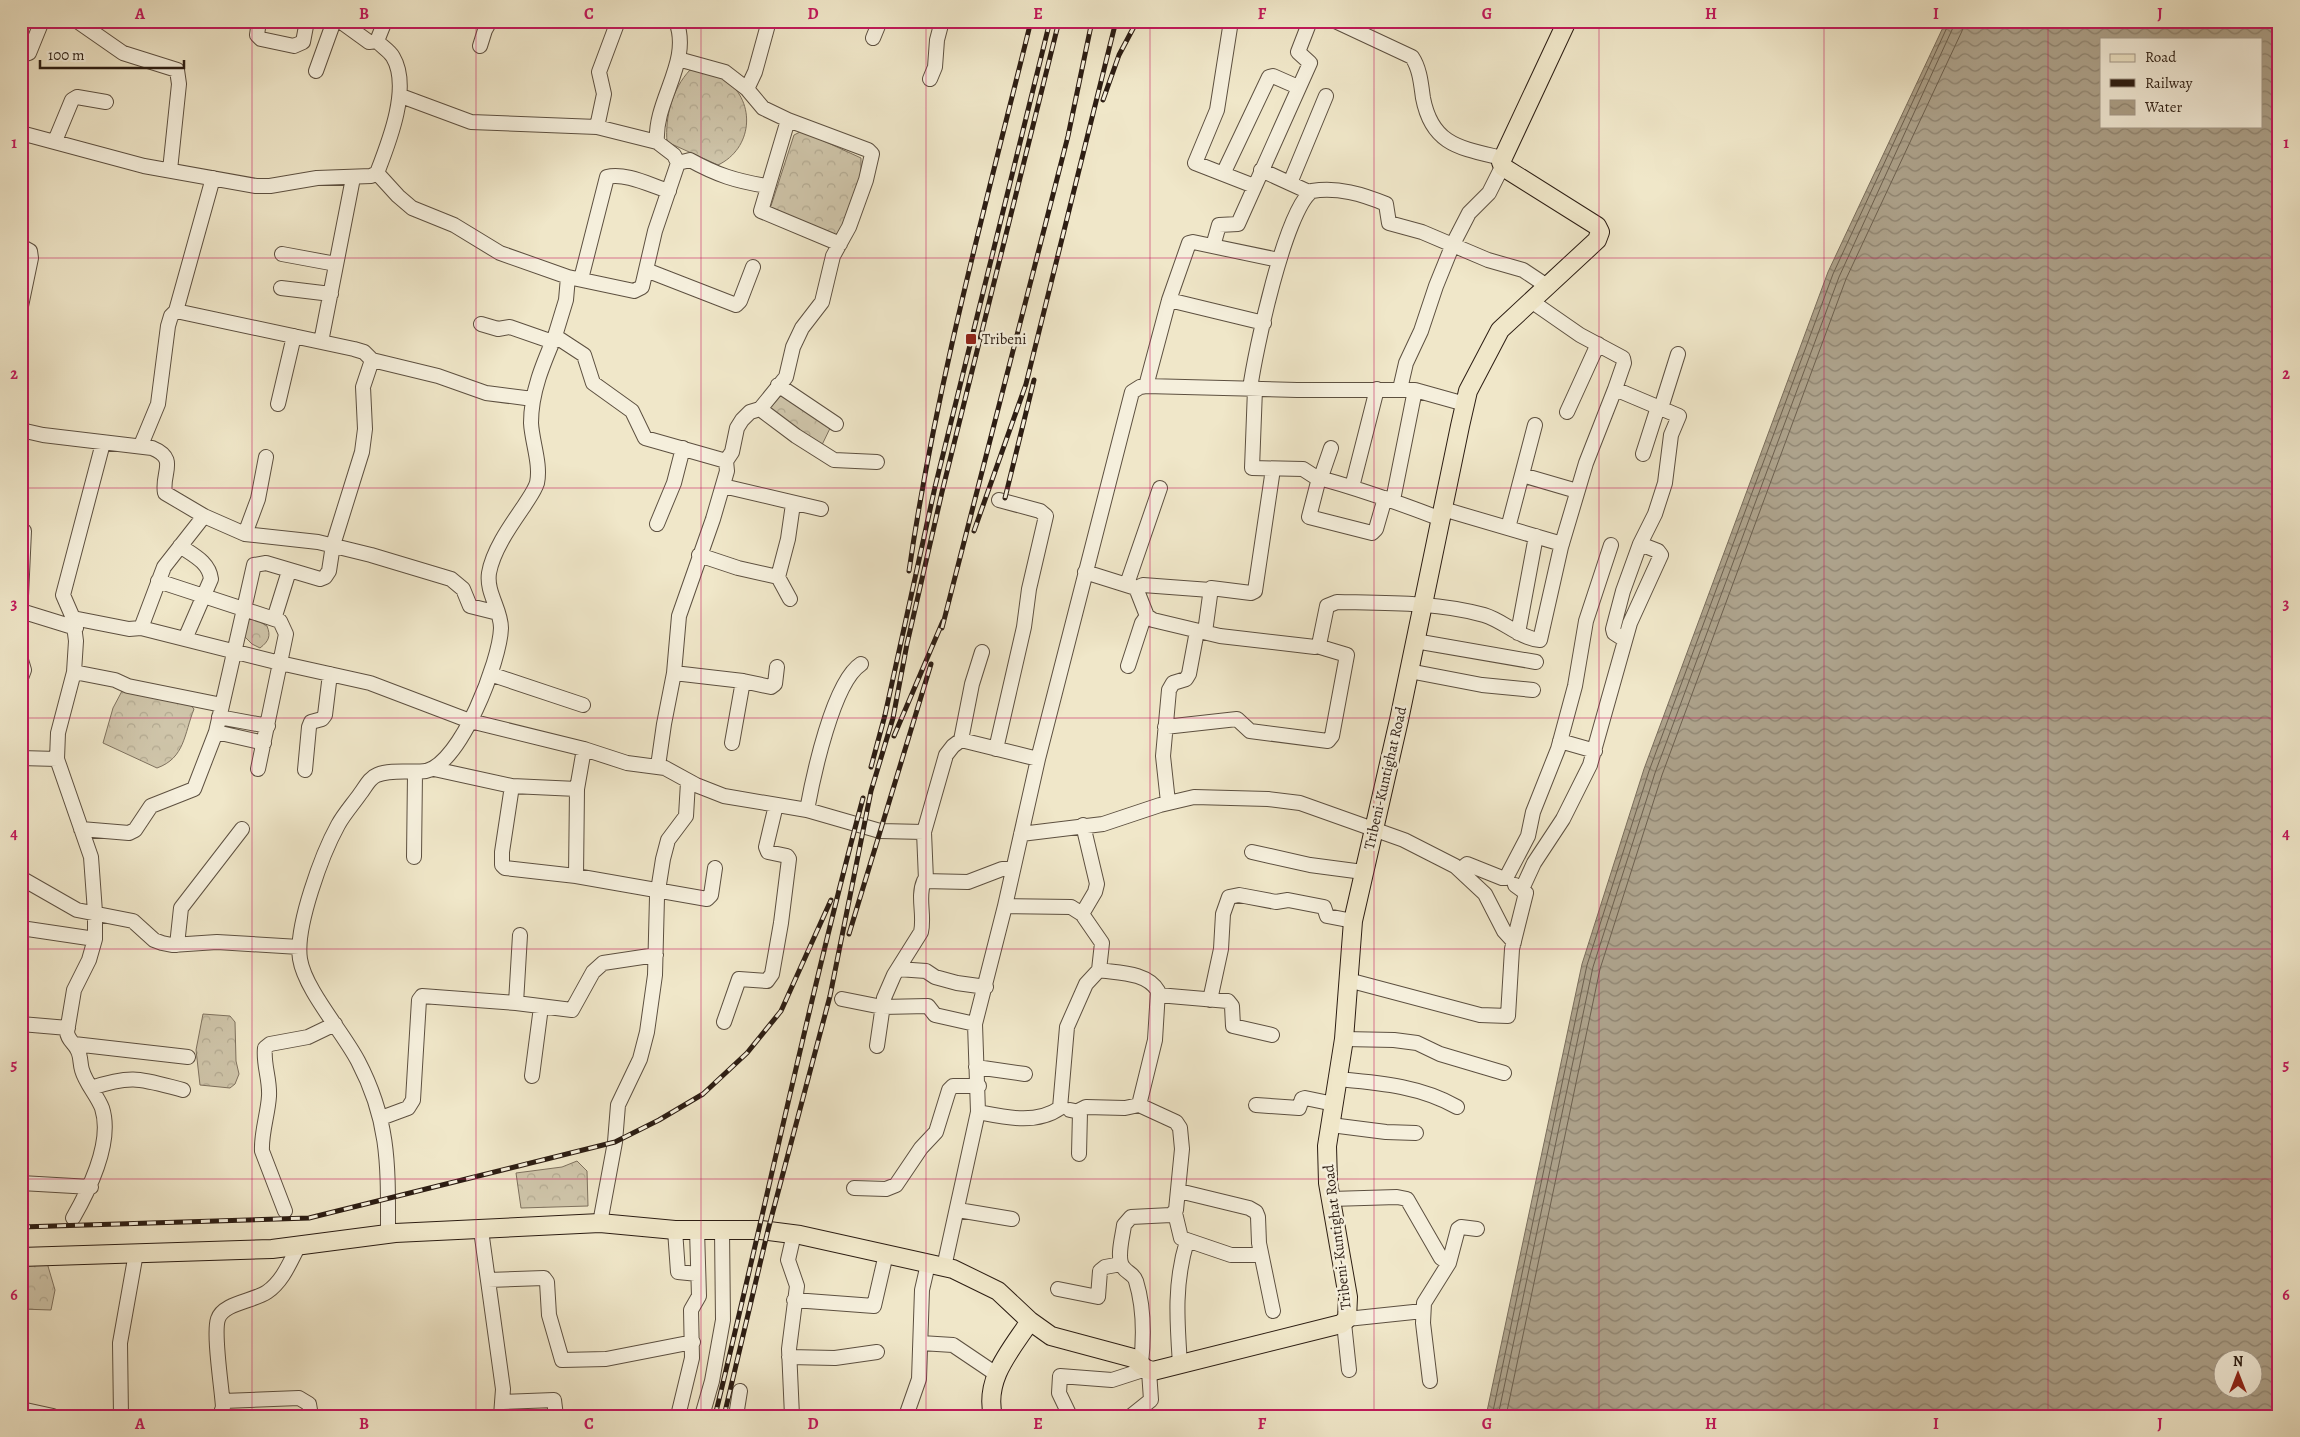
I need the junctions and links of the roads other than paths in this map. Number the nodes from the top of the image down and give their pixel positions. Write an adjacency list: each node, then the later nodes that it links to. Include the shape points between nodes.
1 (42, 21): 21 (street, via 29,53)
2 (77, 21): 37 (street, via 123,53 177,70 179,84)
3 (259, 21): 4 (street, via 257,35 261,39 294,46 303,42)
4 (307, 21)
5 (334, 21): 23 (street)
6 (340, 21): 19 (street, via 369,42)
7 (385, 21): 19 (street)
8 (490, 21): 20 (street)
9 (618, 21): 31 (street, via 599,72 604,94)
10 (676, 21): 22 (street, via 681,38)
11 (769, 21): 26 (street)
12 (880, 21): 18 (street)
13 (942, 21): 24 (street)
14 (1230, 21): 40 (street, via 1217,110 1195,163)
15 (1310, 21): 25 (street, via 1298,52 1310,62)
16 (1335, 21): 35 (street, via 1412,57 1418,70 1429,122 1438,134 1453,144)
17 (1567, 21): 35 (main road)
18 (873, 38)
19 (377, 41): 27 (street, via 390,52 397,64)
20 (480, 46)
21 (21, 56)
22 (678, 59): 26 (street, via 725,72); 34 (street, via 659,118)
23 (316, 71)
24 (930, 79)
25 (1298, 87): 38 (street); 40 (street, via 1269,77)
26 (747, 89): 30 (street, via 764,108)
27 (401, 96): 31 (street, via 471,122); 39 (street)
28 (1326, 96): 43 (street)
29 (106, 102): 33 (street, via 77,97 72,100)
30 (788, 120): 44 (street); 48 (street, via 872,154)
31 (597, 127): 34 (street)
32 (21, 133): 33 (street)
33 (55, 141): 37 (street)
34 (657, 142): 36 (street, via 674,155)
35 (1502, 162): 49 (street, via 1489,193 1469,213); 58 (main road, Tribeni-Kuntighat Road, via 1597,226 1600,232 1598,240)
36 (678, 163): 44 (street, via 690,160 738,182); 46 (street)
37 (170, 170): 41 (street)
38 (1261, 170): 43 (street); 45 (street)
39 (377, 173): 42 (street); 57 (street, via 412,208 454,225 500,253)
40 (1223, 174): 45 (street)
41 (213, 178): 42 (street, via 256,186 317,178); 64 (street)
42 (353, 178): 54 (street)
43 (1290, 183): 47 (street)
44 (767, 186): 48 (street, via 761,210)
45 (1254, 186): 51 (street, via 1238,224 1219,225)
46 (669, 192): 56 (street); 57 (street, via 613,175 607,177)
47 (1309, 192): 49 (street, via 1358,192 1386,204 1389,223); 53 (street, via 1297,212)
48 (840, 244): 73 (street, via 833,256 822,302 802,328 787,372)
49 (1453, 244): 58 (street, via 1488,260 1523,270); 77 (street, via 1406,363)
50 (21, 246): 63 (street, via 30,250 31,258)
51 (1213, 246): 53 (street); 61 (street, via 1189,243)
52 (282, 254): 54 (street)
53 (1279, 260): 65 (street)
54 (336, 264): 60 (street)
55 (753, 267): 56 (street, via 736,305)
56 (646, 270): 57 (street, via 638,291)
57 (574, 278): 68 (street)
58 (1547, 286): 62 (main road, Tribeni-Kuntighat Road)
59 (281, 288): 60 (street)
60 (331, 294): 69 (street)
61 (1169, 300): 65 (street); 74 (street)
62 (1531, 301): 70 (street); 82 (main road, Tribeni-Kuntighat Road, via 1500,330 1468,391)
63 (21, 306)
64 (176, 311): 67 (street); 90 (street, via 168,326 158,404)
65 (1264, 322): 75 (street, via 1254,362)
66 (481, 324): 68 (street, via 498,329 510,327)
67 (294, 336): 69 (street); 81 (street)
68 (554, 339): 80 (street, via 541,368); 91 (street, via 584,355 593,383 632,411 645,438)
69 (321, 342): 72 (street, via 364,352)
70 (1598, 344): 78 (street, via 1624,358); 85 (street)
71 (1678, 354): 83 (street)
72 (372, 360): 80 (street, via 438,376 486,393); 117 (street, via 363,387 365,429 362,452)
73 (778, 385): 84 (street); 86 (street)
74 (1146, 386): 75 (street); 122 (street, via 1136,389 1131,395)
75 (1252, 389): 76 (street); 97 (street, via 1251,467)
76 (1377, 389): 77 (street); 101 (street)
77 (1400, 389): 79 (street)
78 (1615, 389): 83 (street); 103 (street)
79 (1415, 390): 82 (street); 104 (street)
80 (533, 399): 133 (street, via 531,422 537,480 534,491 509,529 492,564 490,587)
81 (278, 404)
82 (1465, 404): 108 (main road, Tribeni-Kuntighat Road)
83 (1660, 407): 93 (street); 116 (street, via 1679,416 1671,435 1665,483 1655,514)
84 (760, 409): 95 (street, via 750,412 739,424 732,452); 96 (street, via 834,460)
85 (1567, 412)
86 (836, 424)
87 (1535, 425): 98 (street)
88 (21, 430): 89 (street)
89 (103, 443): 90 (street); 136 (street, via 63,595)
90 (141, 445): 109 (street, via 161,452 167,459 165,493)
91 (683, 448): 95 (street); 110 (street, via 674,483)
92 (1331, 448): 99 (street)
93 (1643, 454)
94 (266, 457): 113 (street, via 258,499)
95 (726, 461): 100 (street)
96 (877, 462)
97 (1273, 469): 99 (street, via 1304,469); 126 (street, via 1255,591)
98 (1522, 475): 103 (street); 111 (street)
99 (1320, 480): 101 (street); 104 (street, via 1309,515 1312,519 1372,534)
100 (723, 486): 106 (street); 120 (street)
101 (1352, 487): 104 (street)
102 (1160, 488): 125 (street)
103 (1577, 491): 115 (street)
104 (1389, 499): 108 (street)
105 (999, 500): 170 (street, via 1040,511 1046,516)
106 (793, 504): 107 (street); 123 (street)
107 (821, 510)
108 (1442, 514): 111 (street); 130 (main road, Tribeni-Kuntighat Road)
109 (204, 516): 113 (street); 119 (street)
110 (656, 524)
111 (1508, 528): 114 (street)
112 (24, 531): 127 (street)
113 (245, 534): 117 (street)
114 (1536, 536): 115 (street); 139 (street)
115 (1562, 544): 139 (street, via 1542,638 1538,640)
116 (1640, 544): 141 (street, via 1613,629); 141 (street, via 1661,555 1634,612)
117 (333, 545): 121 (street, via 325,577 314,578); 133 (street, via 451,579 463,589 470,606)
118 (1611, 545): 167 (street, via 1586,621 1575,686)
119 (180, 546): 124 (street); 128 (street, via 210,571 211,579)
120 (699, 555): 123 (street); 154 (street, via 679,616)
121 (290, 571): 131 (street, via 266,563 254,565); 135 (street)
122 (1085, 572): 125 (street); 175 (street)
123 (778, 577): 129 (street)
124 (158, 581): 128 (street); 137 (street)
125 (1131, 586): 126 (street); 134 (street)
126 (1210, 590): 138 (street)
127 (21, 596)
128 (205, 596): 131 (street); 140 (street)
129 (790, 599)
130 (1423, 605): 139 (street, via 1483,615); 142 (main road, Tribeni-Kuntighat Road); 143 (street, via 1329,604)
131 (244, 610): 135 (street); 144 (street)
132 (21, 611): 136 (street)
133 (498, 613): 156 (street, via 501,631)
134 (1147, 616): 138 (street); 150 (street)
135 (274, 619): 148 (street, via 280,621 286,634)
136 (74, 623): 137 (street); 153 (street)
137 (141, 628): 140 (street)
138 (1201, 631): 143 (street, via 1256,641); 164 (street, via 1189,674 1186,679 1173,683 1169,690)
139 (1518, 633)
140 (185, 639): 144 (street)
141 (1625, 640): 172 (street)
142 (1415, 641): 147 (street); 152 (main road, Tribeni-Kuntighat Road)
143 (1317, 646): 164 (street, via 1348,655 1332,736 1328,741 1250,731 1237,719)
144 (235, 651): 148 (street); 161 (street)
145 (982, 652): 166 (street)
146 (21, 660): 157 (street, via 24,670)
147 (1536, 662)
148 (280, 663): 155 (street); 163 (street)
149 (860, 664): 186 (street, via 845,681 836,703 819,756)
150 (1128, 666)
151 (777, 667): 158 (street, via 773,687)
152 (1409, 671): 159 (street); 190 (main road, Tribeni-Kuntighat Road)
153 (74, 672): 161 (street, via 108,678); 174 (street, via 58,734)
154 (674, 673): 158 (street); 176 (street)
155 (330, 674): 162 (street, via 380,686); 179 (street, via 325,714 322,719 311,722 309,727)
156 (490, 674): 160 (street); 162 (street)
157 (21, 678)
158 (743, 681): 169 (street)
159 (1533, 690)
160 (583, 705)
161 (221, 711): 163 (street); 165 (street)
162 (470, 721): 171 (street); 178 (street, via 448,757)
163 (268, 726): 168 (street)
164 (1165, 727): 184 (street, via 1163,770)
165 (216, 732): 168 (street); 188 (street, via 194,789 151,806 135,830 129,833)
166 (961, 740): 170 (street); 191 (street, via 946,755)
167 (1560, 741): 172 (street); 201 (street, via 1533,812 1528,836)
168 (264, 743): 177 (street)
169 (732, 743)
170 (996, 749): 175 (street)
171 (584, 750): 176 (street, via 626,763); 183 (street)
172 (1595, 751): 204 (street, via 1569,807 1534,863)
173 (21, 758): 174 (street)
174 (57, 758): 188 (street)
175 (1038, 758): 192 (street)
176 (658, 766): 181 (street)
177 (258, 769)
178 (434, 769): 180 (street); 182 (street)
179 (305, 770)
180 (415, 773): 194 (street); 214 (street, via 388,773 374,777 338,825 309,900)
181 (688, 782): 185 (street, via 724,796); 203 (street, via 688,809 682,823 668,840)
182 (512, 786): 183 (street); 199 (street, via 502,865 505,868)
183 (577, 789): 199 (street)
184 (1168, 802): 187 (street, via 1103,824); 190 (street, via 1194,797 1287,800 1329,812)
185 (776, 805): 186 (street); 226 (street, via 766,847 768,852 789,859 772,974 767,981 740,979)
186 (807, 810): 191 (street, via 880,831)
187 (1083, 825): 192 (street); 207 (street, via 1097,884)
188 (81, 829): 206 (street, via 91,857)
189 (242, 829): 213 (street, via 181,908)
190 (1372, 830): 197 (street, via 1404,840); 198 (main road, Tribeni-Kuntighat Road)
191 (924, 832): 202 (street)
192 (1020, 834): 196 (street)
193 (1252, 852): 198 (street, via 1310,866)
194 (414, 857)
195 (715, 868): 203 (street, via 709,898)
196 (1013, 869): 202 (street, via 998,870 968,882); 205 (street)
197 (1460, 870): 201 (street, via 1467,864); 212 (street, via 1485,894 1504,931)
198 (1363, 872): 208 (main road, Tribeni-Kuntighat Road)
199 (576, 876): 203 (street)
200 (21, 878): 206 (street, via 77,910)
201 (1504, 878): 204 (street)
202 (926, 880): 216 (street, via 922,890 921,932)
203 (658, 888): 215 (street)
204 (1522, 889): 212 (street, via 1526,893)
205 (1005, 906): 207 (street, via 1064,906); 219 (street)
206 (95, 912): 211 (street); 213 (street, via 132,921 154,940)
207 (1082, 914): 217 (street, via 1102,943)
208 (1353, 921): 218 (main road, Tribeni-Kuntighat Road); 222 (street, via 1327,916 1324,907 1288,900 1276,902 1229,897 1223,914 1221,949)
209 (21, 928): 211 (street)
210 (520, 935): 223 (street)
211 (95, 939): 230 (street, via 90,960 74,990)
212 (1514, 942): 218 (street, via 1509,1015 1506,1017 1480,1015)
213 (177, 945): 214 (street, via 217,942)
214 (299, 947): 228 (street, via 308,980)
215 (656, 955): 224 (street, via 603,963 593,972 572,1010); 265 (street, via 647,1032 640,1059 618,1104 615,1142)
216 (898, 969): 219 (street, via 926,971 957,984); 225 (street)
217 (1099, 970): 220 (street, via 1143,978 1154,984); 248 (street, via 1086,984 1069,1019)
218 (1348, 980): 232 (main road, Tribeni-Kuntighat Road)
219 (986, 987): 229 (street)
220 (1158, 995): 222 (street); 245 (street, via 1155,1040)
221 (842, 999): 225 (street)
222 (1210, 1000): 231 (street, via 1231,1002 1232,1022 1236,1028)
223 (516, 1003): 224 (street); 251 (street, via 422,996 419,1000 413,1100 408,1108)
224 (541, 1008): 239 (street)
225 (882, 1008): 229 (street, via 928,1006 935,1015); 234 (street)
226 (724, 1022)
227 (21, 1024): 230 (street)
228 (335, 1024): 251 (street, via 358,1061); 261 (street, via 308,1037 270,1044 265,1048 269,1094 262,1151)
229 (975, 1024): 236 (street)
230 (68, 1028): 233 (street, via 68,1039)
231 (1272, 1035)
232 (1344, 1039): 237 (street, via 1417,1043 1440,1054); 240 (main road, Tribeni-Kuntighat Road)
233 (74, 1044): 235 (street); 242 (street, via 82,1072)
234 (877, 1046)
235 (188, 1057)
236 (976, 1067): 238 (street); 241 (street)
237 (1504, 1073)
238 (1025, 1074)
239 (532, 1076)
240 (1338, 1079): 244 (main road, Tribeni-Kuntighat Road); 247 (street, via 1426,1092)
241 (979, 1086): 250 (street); 257 (street, via 953,1086 949,1090 936,1132 896,1185 886,1189)
242 (91, 1088): 243 (street, via 129,1078); 256 (street, via 102,1108 103,1134)
243 (182, 1090)
244 (1334, 1104): 246 (street, via 1305,1098 1299,1108); 252 (main road, Tribeni-Kuntighat Road)
245 (1139, 1105): 249 (street, via 1086,1107); 258 (street, via 1174,1120 1180,1128)
246 (1256, 1106)
247 (1457, 1107)
248 (1060, 1108): 249 (street); 250 (street, via 1028,1118)
249 (1078, 1111): 254 (street)
250 (978, 1112): 260 (street)
251 (381, 1118): 271 (street, via 387,1151)
252 (1330, 1126): 253 (street); 259 (main road, Tribeni-Kuntighat Road)
253 (1416, 1133)
254 (1079, 1154)
255 (21, 1183): 256 (street)
256 (91, 1187): 263 (street)
257 (854, 1188)
258 (1179, 1191): 262 (street); 277 (street, via 1256,1212)
259 (1330, 1200): 279 (street, via 1407,1199 1441,1258); 289 (main road, Tribeni-Kuntighat Road, via 1348,1297)
260 (958, 1210): 264 (street); 281 (street)
261 (285, 1211)
262 (1174, 1213): 273 (street, via 1179,1236); 280 (street, via 1128,1218 1124,1225)
263 (73, 1218)
264 (1012, 1218)
265 (600, 1222): 267 (main road); 268 (main road)
266 (1477, 1229): 279 (street, via 1458,1229)
267 (481, 1230): 271 (main road); 283 (street)
268 (675, 1230): 269 (main road); 282 (street, via 678,1272)
269 (697, 1230): 270 (main road); 282 (street)
270 (722, 1230): 272 (main road); 309 (street, via 723,1320)
271 (388, 1234): 274 (main road)
272 (794, 1234): 276 (main road); 285 (street, via 788,1260 796,1283)
273 (1187, 1241): 277 (street, via 1231,1255); 294 (street, via 1178,1272)
274 (299, 1245): 275 (main road, via 272,1249); 300 (street, via 281,1280 259,1296 220,1314 216,1327)
275 (136, 1253): 278 (main road); 304 (street, via 120,1343)
276 (886, 1254): 281 (main road); 285 (street, via 874,1306)
277 (1261, 1255): 287 (street)
278 (21, 1257)
279 (1449, 1263): 286 (street, via 1425,1300)
280 (1121, 1264): 284 (street, via 1100,1271 1098,1297); 295 (street, via 1136,1281)
281 (936, 1266): 288 (main road, via 953,1269 998,1292); 291 (street, via 922,1290)
282 (698, 1274): 290 (street, via 698,1298 691,1310)
283 (488, 1280): 290 (street, via 544,1278 549,1315 562,1360 606,1359); 302 (street)
284 (1058, 1289)
285 (794, 1300): 293 (street)
286 (1423, 1311): 289 (street); 298 (street)
287 (1273, 1312)
288 (1030, 1321): 295 (main road, via 1051,1336 1133,1358); 297 (main road)
289 (1345, 1321): 294 (main road, Tribeni-Kuntighat Road); 296 (street)
290 (693, 1342): 308 (street)
291 (921, 1343): 297 (street, via 953,1344); 313 (street, via 918,1387)
292 (877, 1352): 293 (street, via 835,1358)
293 (789, 1357): 311 (street)
294 (1180, 1364): 295 (main road, Tribeni-Kuntighat Road)
295 (1145, 1368): 315 (street, via 1112,1380 1060,1376 1059,1393); 316 (street, via 1151,1400)
296 (1349, 1370)
297 (996, 1374): 314 (main road, via 990,1404)
298 (1430, 1381)
299 (740, 1391): 310 (street)
300 (223, 1401): 305 (street); 306 (street, via 299,1398 309,1404)
301 (21, 1409): 303 (street)
302 (502, 1409): 307 (street, via 554,1400)
303 (53, 1416)
304 (121, 1416)
305 (220, 1416)
306 (311, 1416)
307 (556, 1416)
308 (678, 1416)
309 (702, 1416)
310 (736, 1416)
311 (792, 1416): 312 (street)
312 (797, 1416)
313 (906, 1416)
314 (993, 1416)
315 (1070, 1416)
316 (1131, 1416)

